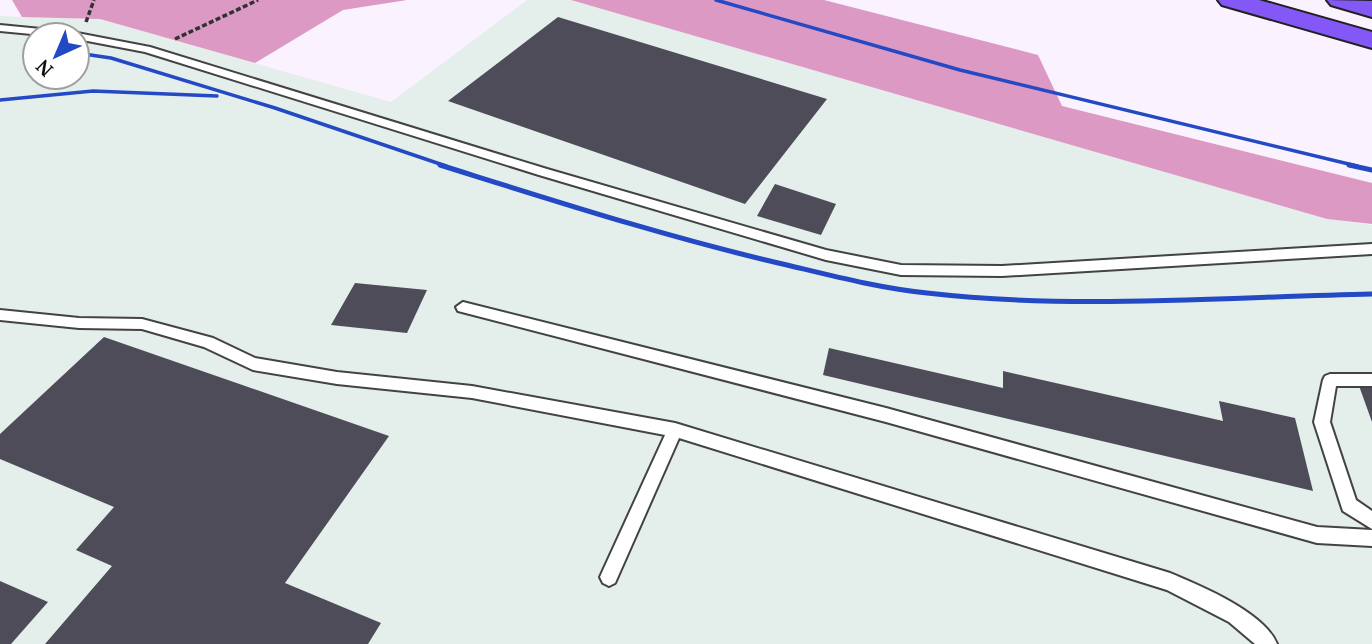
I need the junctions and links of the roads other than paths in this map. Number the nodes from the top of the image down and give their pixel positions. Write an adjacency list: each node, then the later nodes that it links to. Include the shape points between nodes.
1 (1339, 0): 3 (highway)
2 (1232, 1): 7 (highway)
3 (1372, 9)
4 (0, 28): 5 (lane)
5 (21, 30)
6 (91, 38): 8 (lane, via 153,50 826,255 901,270 1002,271)
7 (1372, 40)
8 (1372, 250)
9 (463, 307): 14 (lane, via 886,415 1317,535)
10 (0, 315): 12 (lane, via 142,324 208,342 253,364 472,392)
11 (1372, 380): 13 (lane, via 1330,380 1322,422 1349,505)
12 (676, 430): 15 (lane); 16 (lane, via 1170,582 1214,603)
13 (1372, 522)
14 (1372, 538)
15 (609, 577)
16 (1268, 644)

